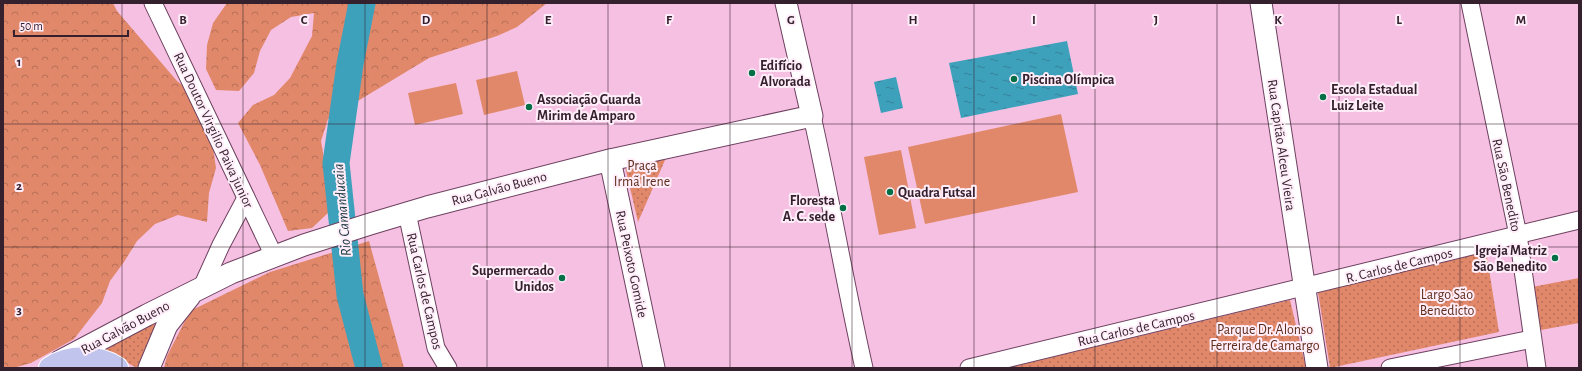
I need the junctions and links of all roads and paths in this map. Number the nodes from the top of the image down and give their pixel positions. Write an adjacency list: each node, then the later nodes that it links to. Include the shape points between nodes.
1 (153, 3): 7 (street, Rua Doutor Virgilio Paiva junior)
2 (786, 3): 5 (street)
3 (1261, 3): 12 (street, Rua Capitão Alceu Vieira)
4 (1470, 3): 10 (street, Rua São Benedito)
5 (812, 116): 6 (street, Rua Galvão Bueno); 20 (street)
6 (610, 160): 8 (street, Rua Galvão Bueno); 19 (street, Rua Peixoto Gomide)
7 (246, 198): 11 (street, Rua Doutor Virgilio Paiva junior); 13 (street)
8 (407, 213): 11 (street, Rua Galvão Bueno); 18 (street, Rua Carlos de Campos, via 436,348)
9 (1579, 220): 10 (street)
10 (1518, 236): 12 (street, R. Carlos de Campos); 14 (street, Rua São Benedito)
11 (274, 256): 13 (street, Rua Galvão Bueno)
12 (1304, 288): 21 (street, Rua Carlos de Campos); 22 (street, Rua Capitão Alceu Vieira)
13 (198, 289): 15 (street, Rua Galvão Bueno); 17 (street, Rua Galvão Bueno, via 167,325)
14 (1532, 340): 23 (street); 24 (street, Rua São Benedito)
15 (53, 366): 16 (main road, via 76,358 95,359)
16 (117, 368)
17 (149, 368)
18 (448, 368)
19 (654, 368)
20 (864, 368)
21 (969, 368)
22 (1317, 368)
23 (1390, 368)
24 (1537, 368)

